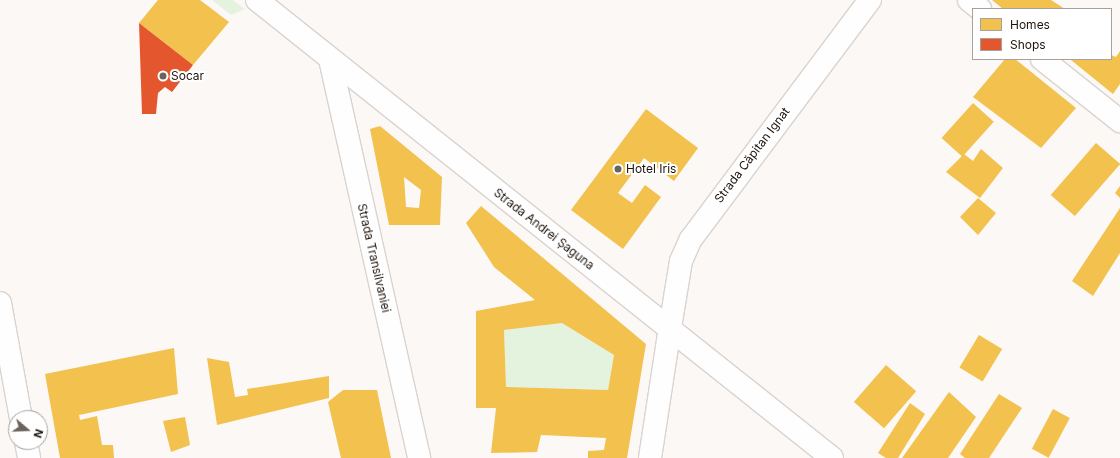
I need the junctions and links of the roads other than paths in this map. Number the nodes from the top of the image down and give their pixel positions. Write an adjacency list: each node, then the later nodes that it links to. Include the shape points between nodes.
1 (257, 0): 5 (street, Strada Andrei Șaguna)
2 (870, 0): 9 (street, Strada Căpitan Ignat, via 691,239 681,261)
3 (969, 0): 4 (street)
4 (979, 8)
5 (330, 59): 9 (street, Strada Andrei Șaguna); 12 (street, Strada Transilvaniei)
6 (1043, 60): 7 (street)
7 (1120, 121)
8 (0, 303): 10 (street)
9 (670, 328): 13 (street, Strada Căpitan Ignat); 14 (street, Strada Andrei Șaguna)
10 (7, 377): 11 (street)
11 (18, 410)
12 (419, 458)
13 (650, 458)
14 (832, 458)

